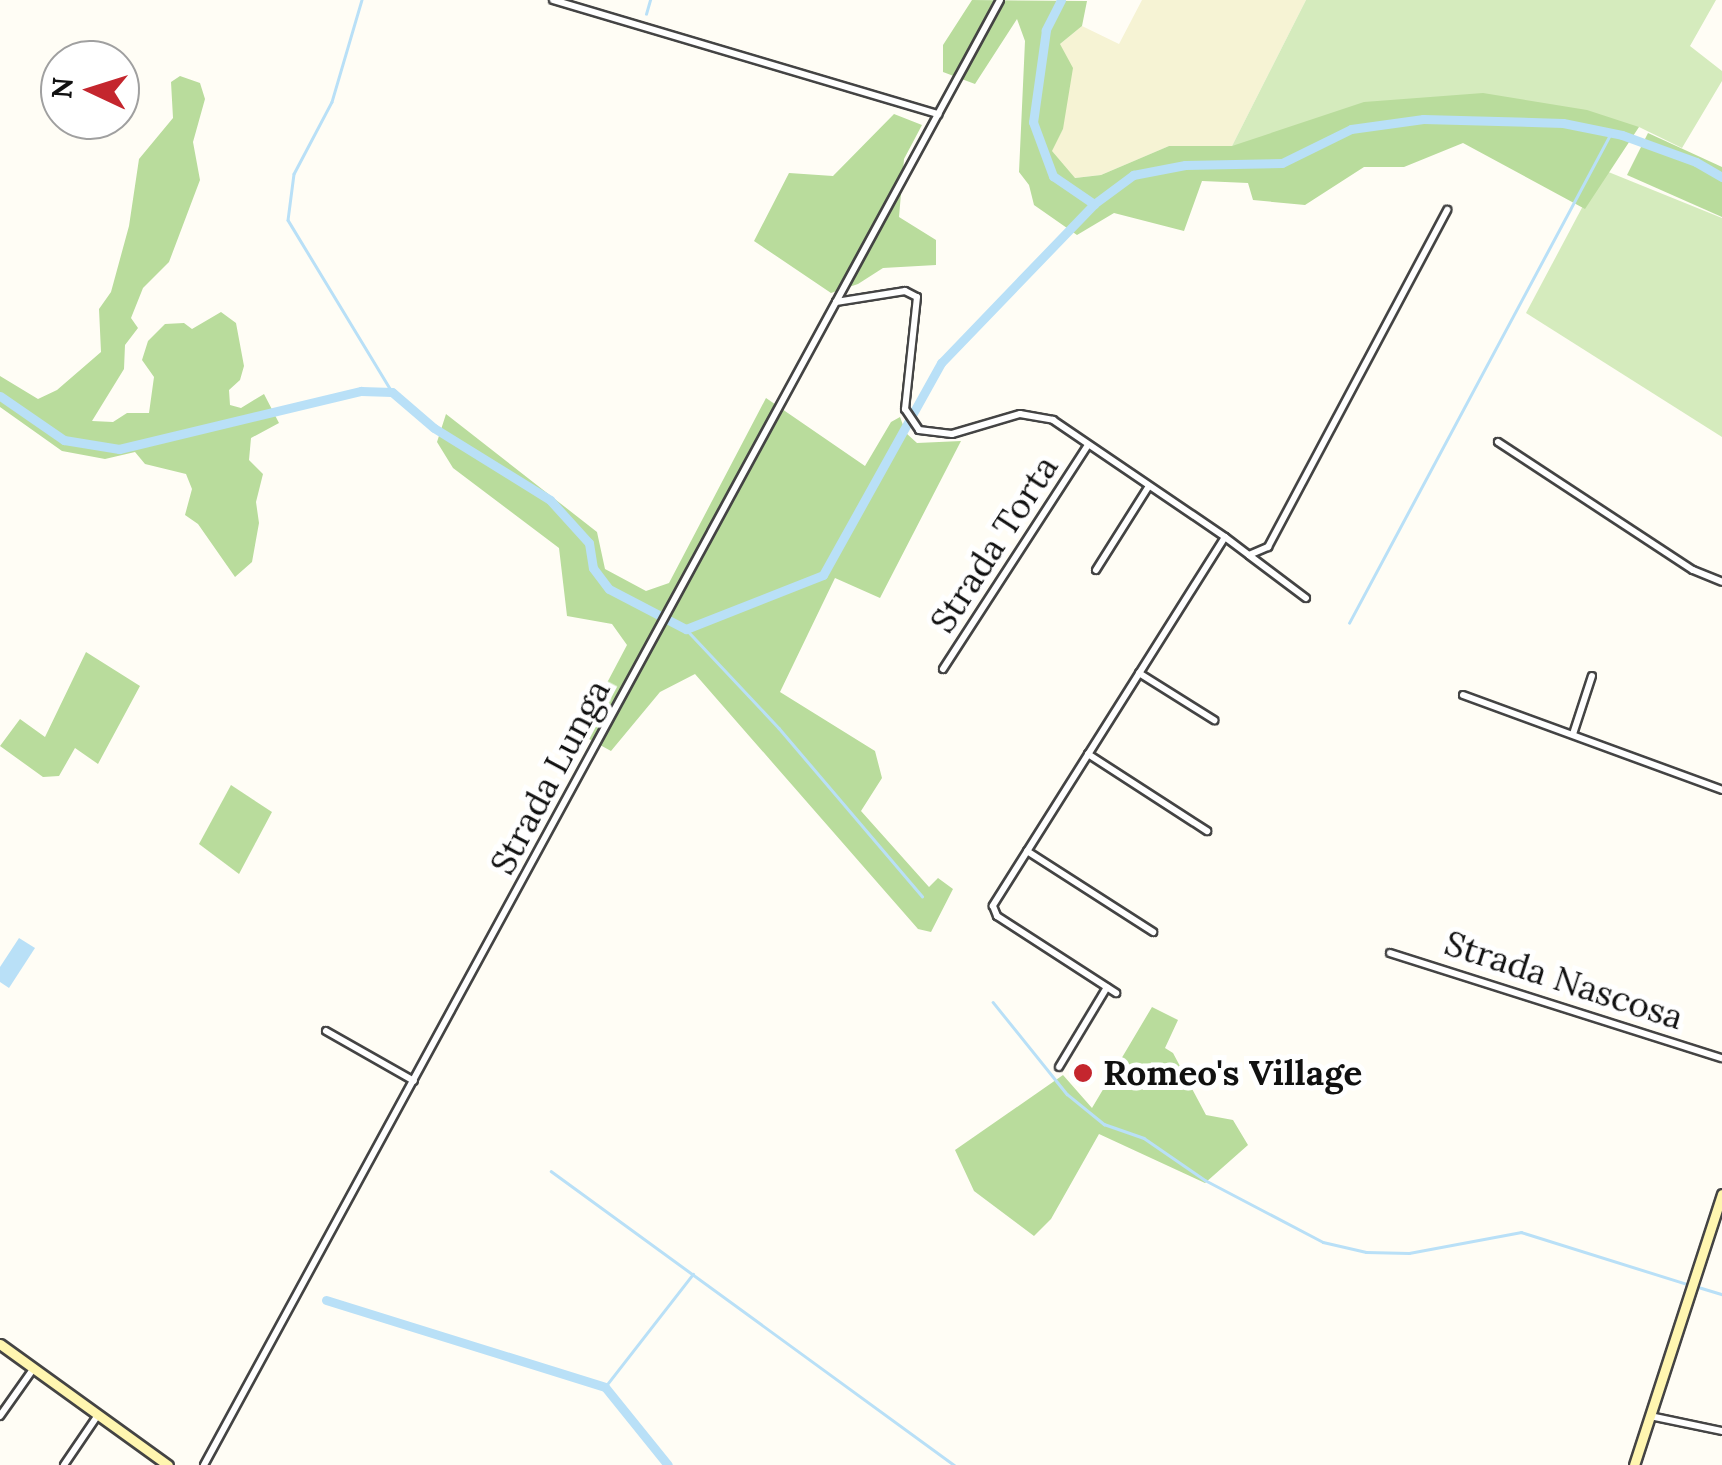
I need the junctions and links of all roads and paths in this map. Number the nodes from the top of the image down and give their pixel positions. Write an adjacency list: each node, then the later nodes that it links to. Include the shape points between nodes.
1 (553, 0): 3 (street)
2 (1000, 0): 3 (street, Strada Lunga)
3 (938, 114): 5 (street, Strada Lunga)
4 (1447, 210): 10 (street, via 1270,543)
5 (836, 302): 7 (street, Strada Torta, via 906,291 916,297 906,414 914,426 947,435 1034,414 1062,424); 31 (street, Strada Lunga)
6 (1498, 442): 12 (street, via 1690,568)
7 (1088, 445): 8 (street, Strada Torta); 14 (street, Strada Torta)
8 (1149, 486): 9 (street, Strada Torta); 11 (street)
9 (1225, 537): 10 (street, Strada Torta); 15 (street)
10 (1249, 555): 13 (street, Strada Torta)
11 (1096, 570)
12 (1722, 582)
13 (1306, 598)
14 (943, 670)
15 (1139, 673): 18 (street); 20 (street)
16 (1592, 676): 19 (street)
17 (1462, 694): 19 (street)
18 (1214, 720)
19 (1573, 734): 21 (street)
20 (1088, 754): 22 (street); 23 (street)
21 (1722, 790)
22 (1208, 831)
23 (1028, 851): 24 (street); 26 (street, via 994,913)
24 (1153, 932)
25 (1390, 953): 29 (street, Strada Nascosa)
26 (1107, 987): 27 (street); 30 (street)
27 (1116, 993)
28 (326, 1032): 31 (street)
29 (1722, 1058)
30 (1058, 1067)
31 (414, 1081): 39 (street, Strada Lunga)
32 (1722, 1194): 37 (street)
33 (0, 1344): 34 (street)
34 (34, 1368): 35 (street); 36 (street)
35 (99, 1414): 40 (street); 41 (street)
36 (0, 1416)
37 (1650, 1416): 38 (street); 42 (street)
38 (1722, 1431)
39 (204, 1464)
40 (64, 1465)
41 (168, 1465)
42 (1634, 1465)

